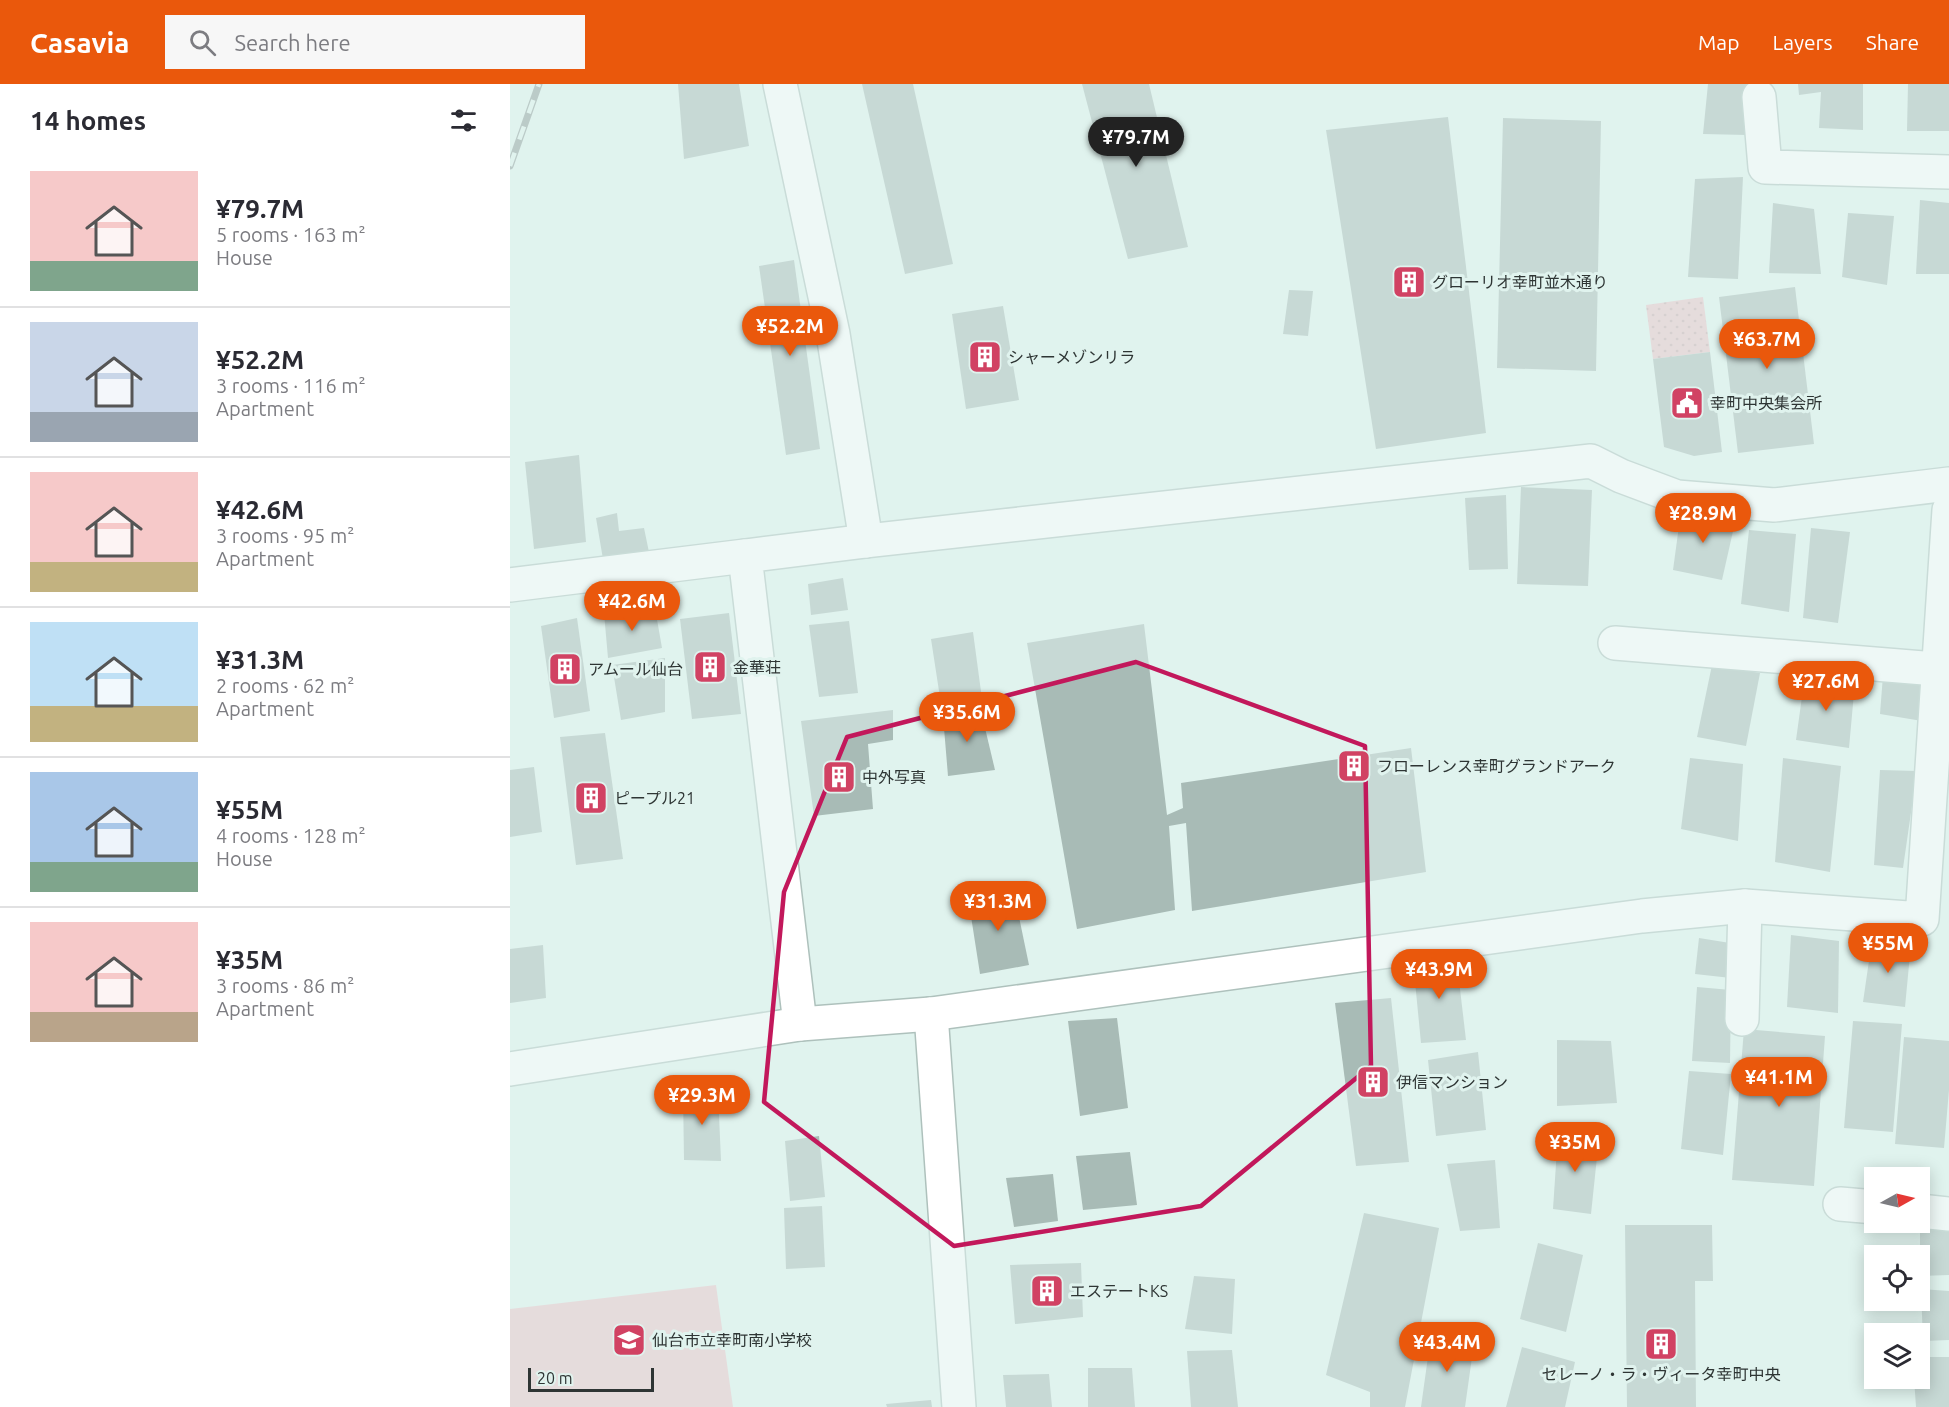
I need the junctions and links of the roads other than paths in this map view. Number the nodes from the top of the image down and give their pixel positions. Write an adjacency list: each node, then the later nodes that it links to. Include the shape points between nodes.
1 (780, 84): 6 (street, via 834,334)
2 (1759, 97): 3 (street, via 1765,167)
3 (1949, 172)
4 (1949, 484): 6 (street, via 1774,505 1677,497 1591,461)
5 (1949, 510): 10 (street)
6 (866, 541): 7 (street)
7 (745, 556): 8 (street); 15 (street)
8 (510, 585)
9 (1615, 643): 10 (street)
10 (1944, 669): 12 (street)
11 (1745, 906): 12 (street); 13 (street, via 1642,916); 14 (street)
12 (1935, 921)
13 (930, 1014): 15 (street); 21 (street)
14 (1742, 1019)
15 (800, 1024): 16 (street)
16 (510, 1069)
17 (1840, 1204): 18 (street)
18 (1864, 1206)
19 (1930, 1212): 20 (street)
20 (1949, 1214)
21 (960, 1407)

